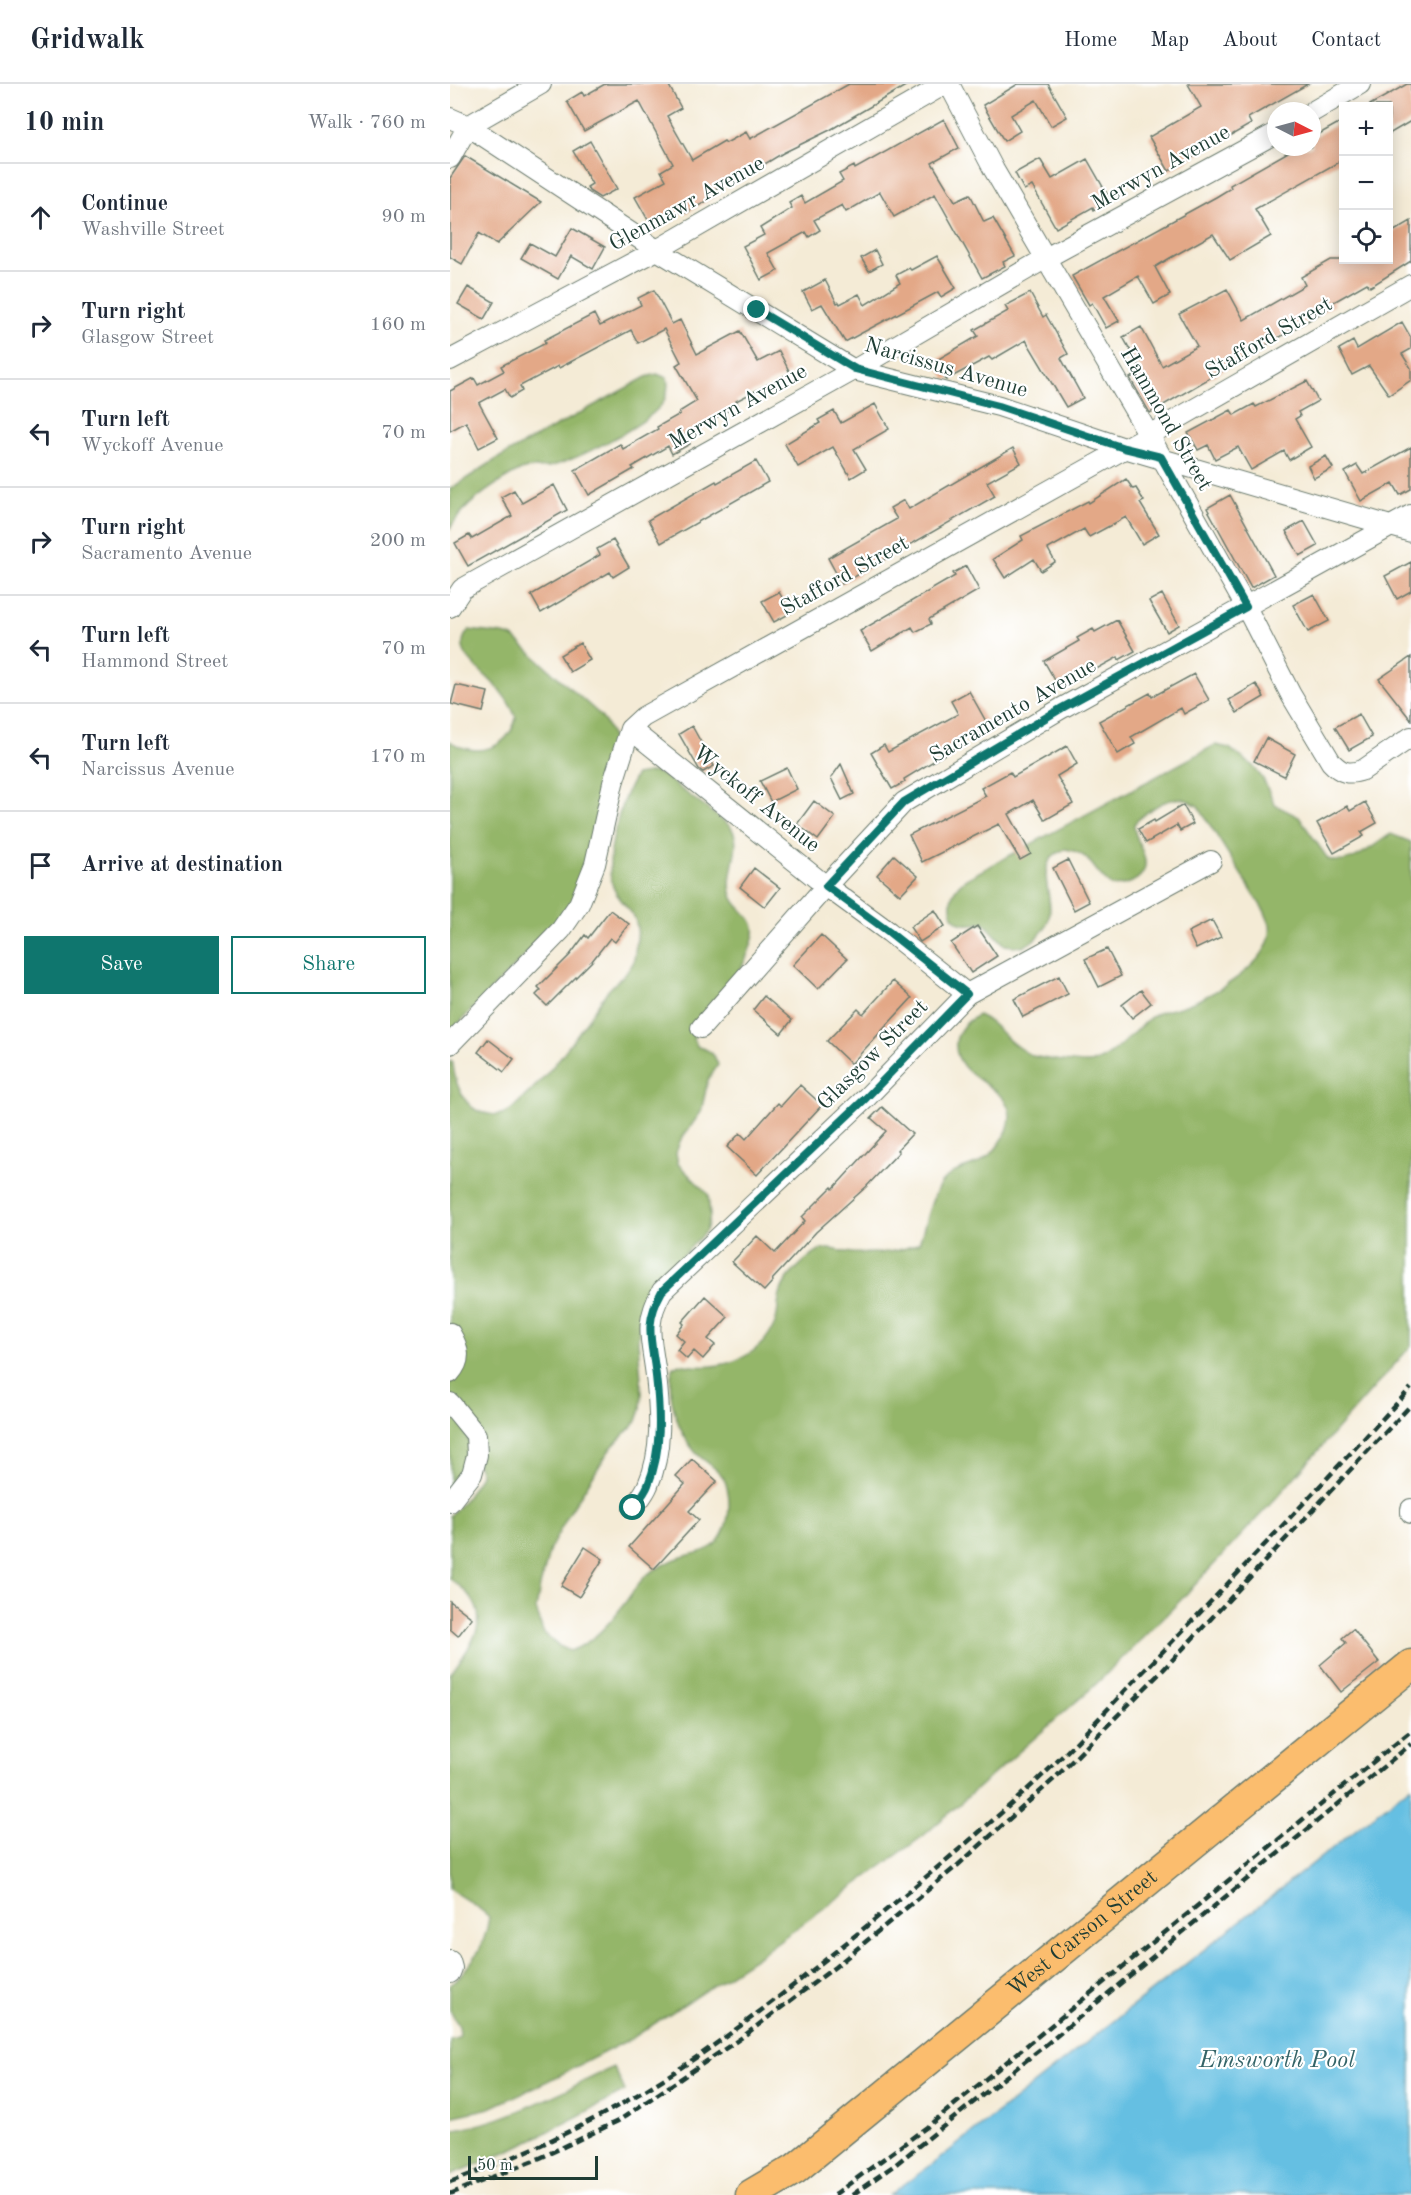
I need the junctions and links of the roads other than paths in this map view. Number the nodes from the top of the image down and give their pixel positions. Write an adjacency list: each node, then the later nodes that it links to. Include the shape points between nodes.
1 (542, 84): 5 (street)
2 (947, 84): 8 (street, Glenmawr Avenue); 9 (street, Hammond Street)
3 (1360, 84): 4 (street)
4 (1321, 107)
5 (459, 122): 7 (street); 8 (street, Narcissus Avenue)
6 (1267, 138): 9 (street, Merwyn Avenue)
7 (450, 158)
8 (657, 250): 11 (street, Glenmawr Avenue); 12 (street, Narcissus Avenue)
9 (1046, 258): 12 (street, Merwyn Avenue); 13 (street, Hammond Street)
10 (1411, 285): 13 (street, Stafford Street)
11 (450, 360)
12 (855, 369): 14 (street, Narcissus Avenue, via 999,406); 19 (street, Merwyn Avenue, via 462,589)
13 (1149, 435): 14 (street, Stafford Street); 15 (street, Hammond Street)
14 (1124, 448): 15 (street, Narcissus Avenue); 21 (street, Stafford Street, via 653,711)
15 (1161, 457): 17 (street, Narcissus Avenue); 20 (street, Hammond Street)
16 (1411, 515): 17 (street, Sacramento Avenue)
17 (1391, 527): 18 (street, Narcissus Avenue); 20 (street, Sacramento Avenue)
18 (1411, 532)
19 (450, 607)
20 (1246, 607): 22 (street, Hammond Street, via 1291,695 1338,770 1364,770); 24 (street, Sacramento Avenue, via 1062,708 904,802)
21 (630, 729): 24 (street, Wyckoff Avenue); 27 (street, via 595,864 579,904 561,930)
22 (1411, 736)
23 (1211, 861): 25 (street, Glasgow Street)
24 (826, 886): 25 (street, Wyckoff Avenue); 26 (street, Sacramento Avenue)
25 (967, 994): 32 (street, Glasgow Street, via 866,1098 662,1291 653,1307 649,1331 660,1426 648,1486)
26 (701, 1028)
27 (450, 1044)
28 (450, 1333): 29 (street, via 457,1345 457,1365)
29 (450, 1373)
30 (450, 1403): 31 (street, via 476,1434 477,1455 472,1474)
31 (450, 1502)
32 (633, 1508)
33 (1411, 1665): 36 (main road, West Carson Street, via 795,2169)
34 (450, 1961): 35 (street)
35 (450, 1973)
36 (751, 2195)

